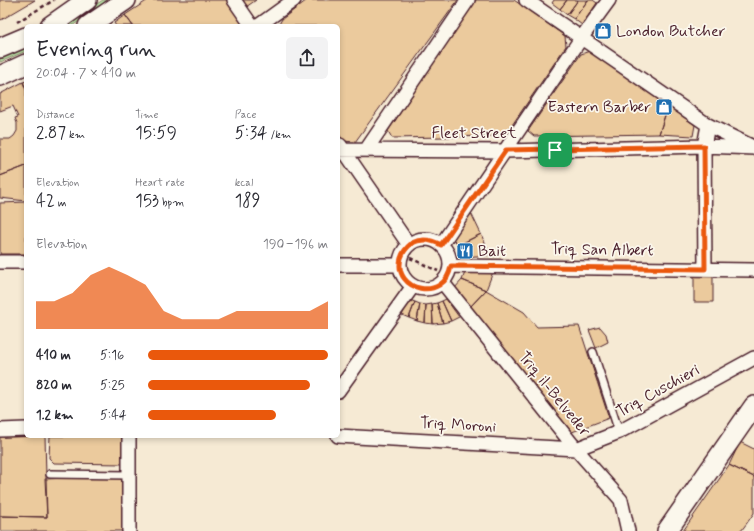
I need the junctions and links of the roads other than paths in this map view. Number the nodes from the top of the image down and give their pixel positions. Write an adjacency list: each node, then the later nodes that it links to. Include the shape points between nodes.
1 (87, 0): 8 (main road)
2 (126, 0): 9 (main road)
3 (234, 0): 10 (street)
4 (294, 0): 11 (street)
5 (468, 0): 21 (street)
6 (526, 0): 13 (street)
7 (610, 0): 13 (street)
8 (53, 24)
9 (91, 24)
10 (251, 24)
11 (261, 24)
12 (20, 30): 14 (main road)
13 (582, 37): 17 (street); 22 (street)
14 (0, 48)
15 (24, 65): 16 (main road)
16 (0, 76)
17 (708, 125): 18 (street); 20 (street)
18 (704, 146): 20 (street, Fleet Street); 22 (street, Fleet Street); 28 (street)
19 (340, 148): 21 (street, Fleet Street); 24 (street)
20 (754, 148)
21 (366, 150): 22 (street, Fleet Street)
22 (506, 150): 23 (street)
23 (441, 245): 24 (street, via 434,241 417,241); 30 (street, Triq il-Belveder, via 450,258)
24 (404, 255): 27 (street); 31 (street, via 404,277)
25 (0, 262): 26 (street)
26 (24, 262)
27 (340, 265)
28 (705, 269): 29 (street, Triq San Albert); 30 (street, Triq San Albert)
29 (754, 270)
30 (447, 275): 31 (street, Triq San Albert, via 436,287 420,289); 41 (street, Triq il-Belveder)
31 (413, 286): 34 (street)
32 (593, 352): 38 (lane)
33 (754, 358): 38 (street, Triq Cuschieri)
34 (340, 388)
35 (754, 406): 46 (main road)
36 (24, 429): 37 (street)
37 (0, 430)
38 (619, 432): 41 (street, Triq Cuschieri)
39 (340, 436): 41 (street, Triq Moroni)
40 (129, 438): 43 (street)
41 (576, 449): 45 (street, Triq il-Belveder, via 621,500)
42 (50, 474): 43 (lane)
43 (129, 475): 44 (street)
44 (129, 531)
45 (628, 531)
46 (667, 531)

